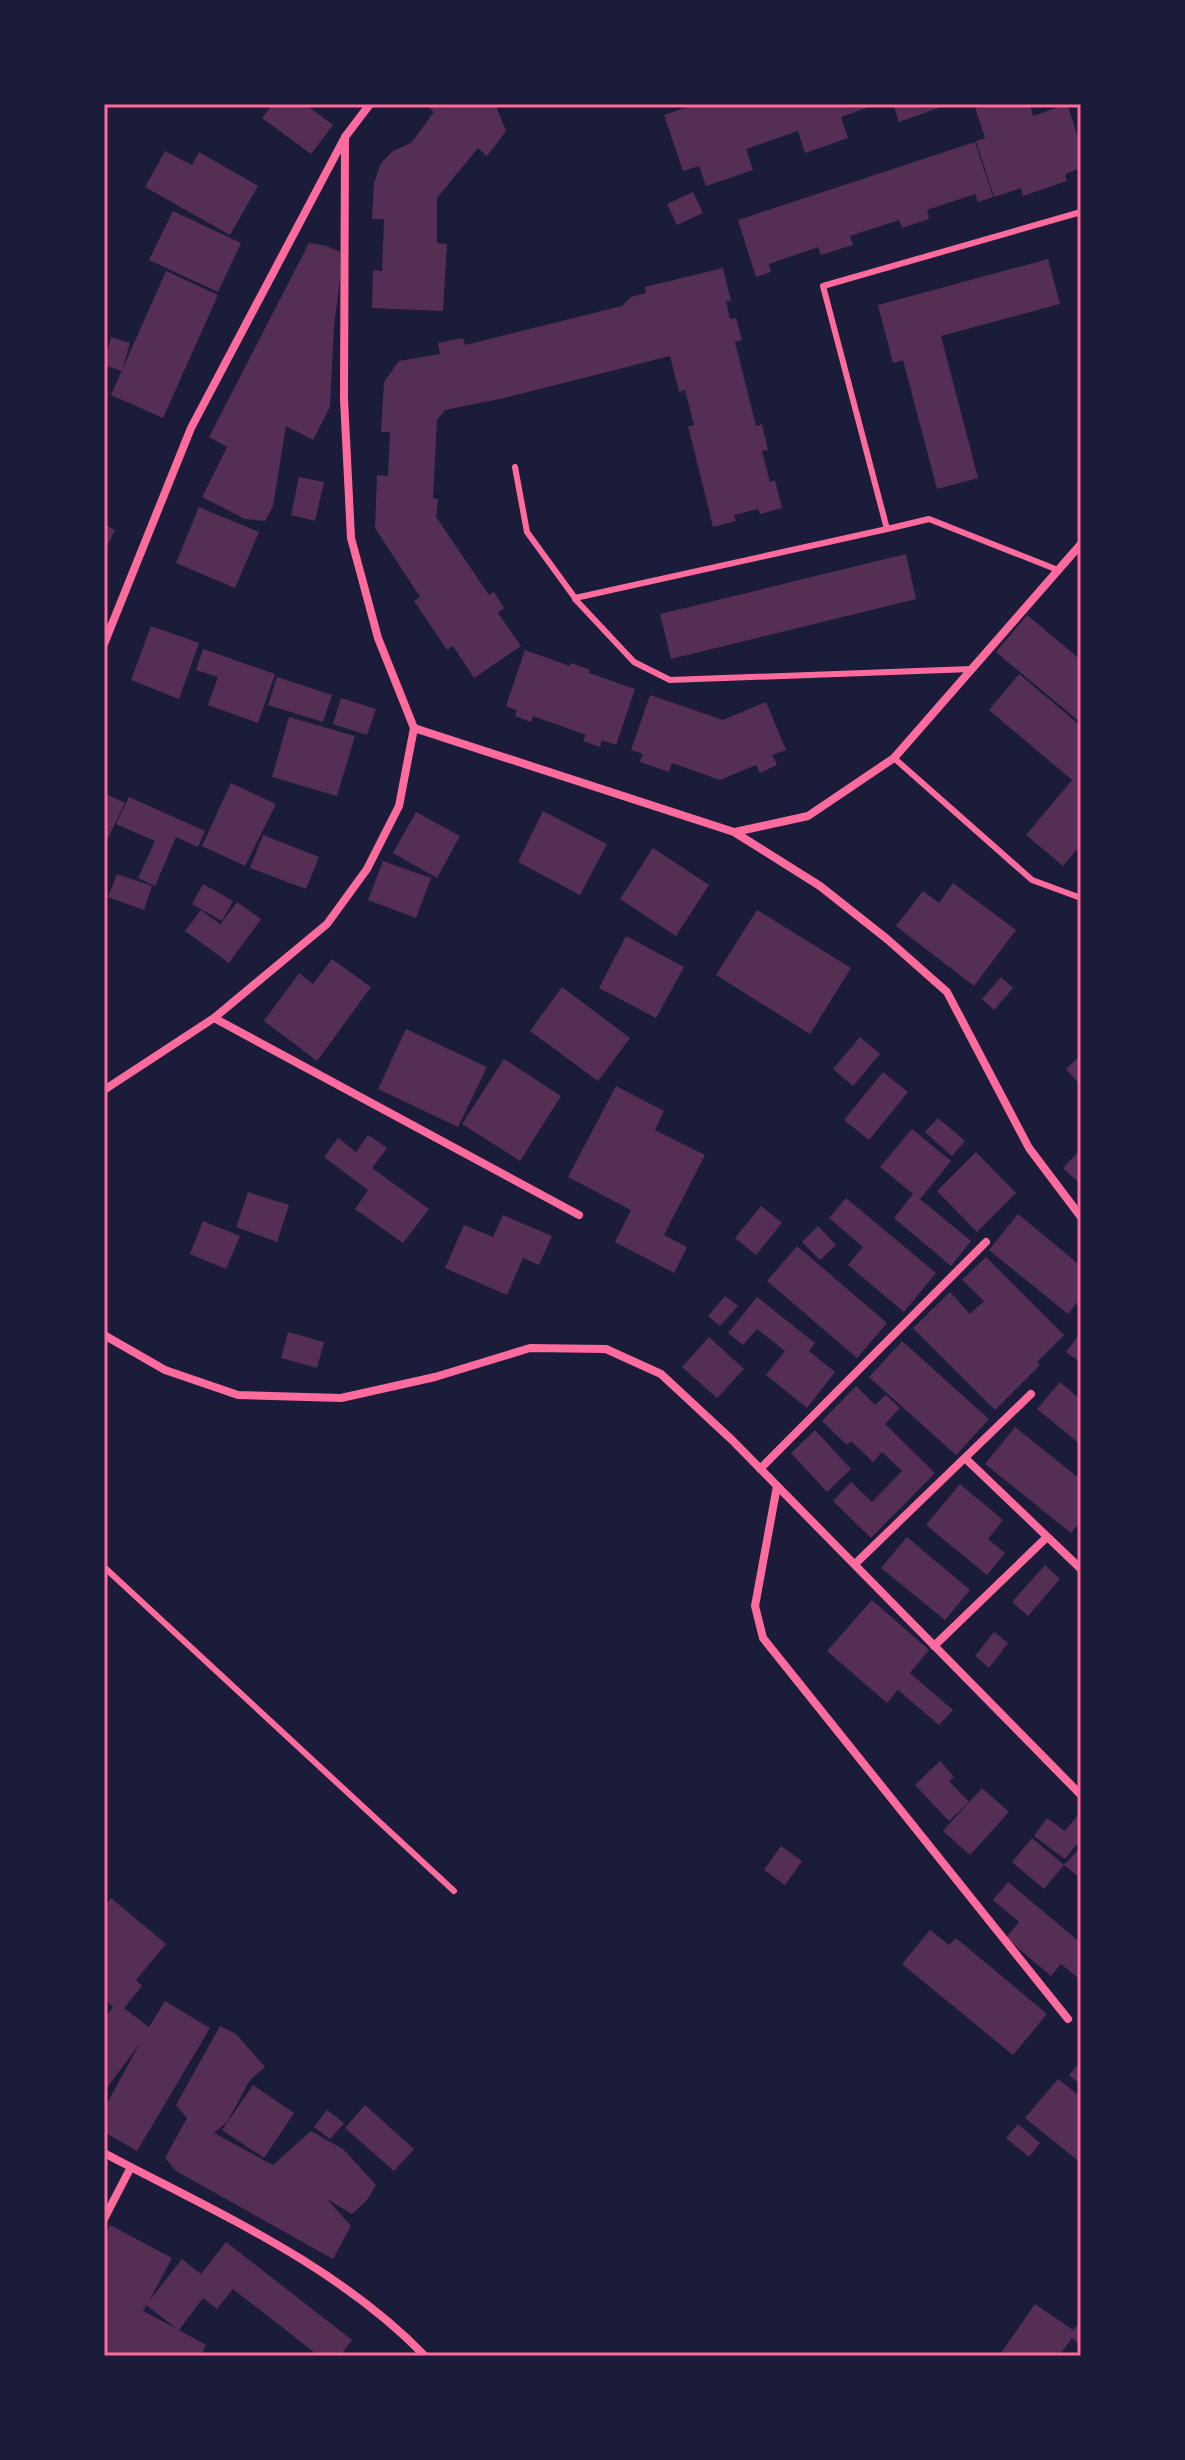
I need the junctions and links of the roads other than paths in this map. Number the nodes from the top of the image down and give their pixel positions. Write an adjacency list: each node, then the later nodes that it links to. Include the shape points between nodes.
1 (370, 104): 2 (street)
2 (345, 137): 9 (street, via 191,428); 11 (street, via 344,399 351,538 378,638)
3 (1081, 212): 5 (lane, via 823,286)
4 (515, 467): 8 (lane, via 527,532)
5 (887, 529): 7 (lane, via 929,519); 8 (lane)
6 (1081, 544): 7 (street)
7 (1058, 570): 10 (street)
8 (575, 598): 10 (lane, via 634,662 670,680)
9 (104, 644)
10 (971, 669): 12 (street)
11 (414, 728): 13 (street); 15 (street, via 399,806 367,869 327,924)
12 (894, 758): 13 (street, via 808,816); 14 (lane, via 1032,880)
13 (734, 832): 18 (street, via 820,886 947,992 1029,1148)
14 (1081, 898)
15 (214, 1018): 16 (street); 17 (street)
16 (104, 1090)
17 (579, 1215)
18 (1081, 1217)
19 (986, 1242): 23 (street)
20 (104, 1335): 23 (street, via 165,1370 238,1395 341,1398 530,1348 606,1349 661,1374)
21 (1031, 1394): 22 (street)
22 (965, 1458): 25 (street); 26 (street)
23 (760, 1469): 24 (street)
24 (777, 1486): 26 (street); 32 (street, via 755,1606 763,1638)
25 (1047, 1537): 28 (street); 29 (street)
26 (855, 1564): 29 (street)
27 (104, 1567): 31 (lane)
28 (1081, 1569)
29 (934, 1646): 30 (street)
30 (1081, 1795)
31 (454, 1891)
32 (1068, 2019)
33 (104, 2153): 34 (street)
34 (131, 2167): 35 (street); 36 (street, via 294,2253 404,2334)
35 (104, 2219)
36 (425, 2356)

